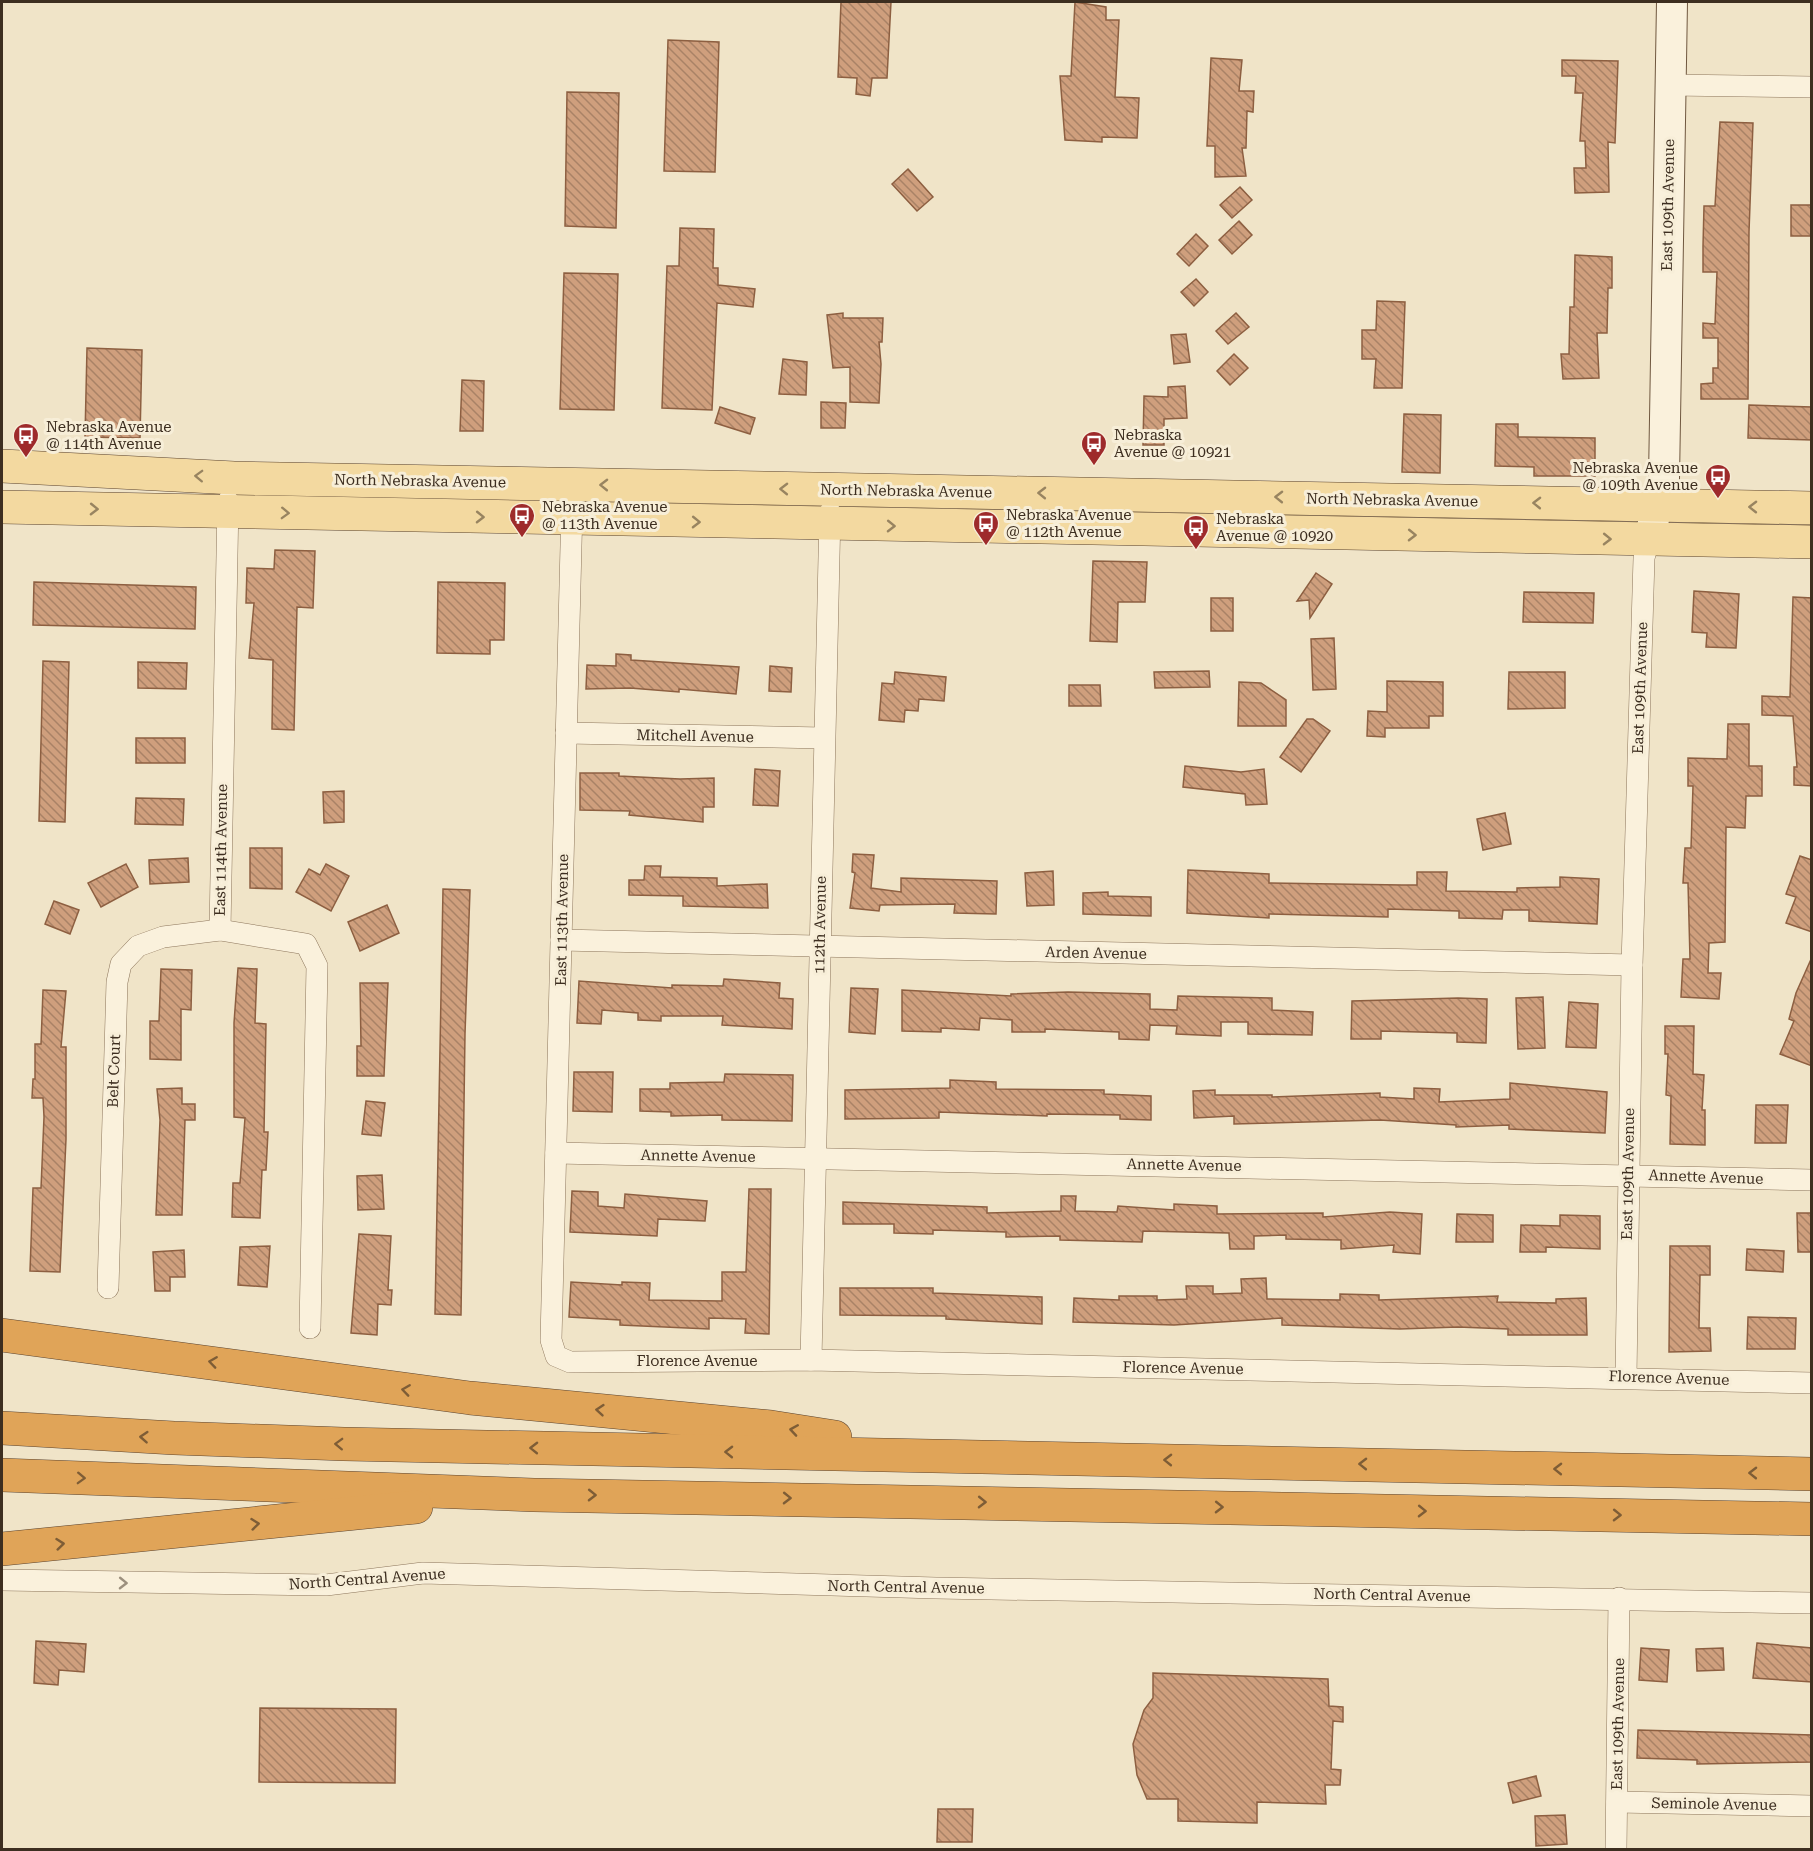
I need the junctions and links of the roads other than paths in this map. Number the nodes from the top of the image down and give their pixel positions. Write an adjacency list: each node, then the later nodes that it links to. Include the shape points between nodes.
1 (1672, 2): 2 (street, East 109th Avenue)
2 (1670, 85): 3 (street); 9 (street, East 109th Avenue, via 1664,479)
3 (1812, 87)
4 (2, 466): 5 (main road, North Nebraska Avenue, one-way to 4)
5 (234, 478): 6 (main road, North Nebraska Avenue); 12 (street, East 114th Avenue)
6 (558, 484): 7 (main road, North Nebraska Avenue, one-way to 6); 13 (main road)
7 (831, 490): 8 (main road, North Nebraska Avenue, one-way to 7); 14 (street, 112th Avenue)
8 (1355, 498): 9 (main road, North Nebraska Avenue, one-way to 8); 15 (main road)
9 (1659, 505): 11 (main road, North Nebraska Avenue, one-way to 9); 16 (street, East 109th Avenue)
10 (2, 507): 12 (main road, one-way to 12)
11 (1812, 508)
12 (226, 511): 13 (main road, one-way to 13); 20 (street, East 114th Avenue)
13 (557, 519): 14 (main road, one-way to 14); 18 (street, East 113th Avenue)
14 (830, 525): 15 (main road, one-way to 15); 19 (street, 112th Avenue)
15 (1354, 534): 16 (main road, one-way to 16)
16 (1649, 539): 17 (main road); 23 (street, East 109th Avenue, via 1644,558)
17 (1812, 542)
18 (566, 733): 19 (street, Mitchell Avenue); 21 (street, East 113th Avenue)
19 (823, 738): 22 (street, 112th Avenue)
20 (220, 930): 28 (street, Belt Court, via 163,937 138,946 121,964 117,982); 29 (street, East 114th Avenue, via 306,944 317,966)
21 (561, 940): 22 (street, Arden Avenue); 24 (street, East 113th Avenue)
22 (820, 948): 23 (street, Arden Avenue); 25 (street, 112th Avenue)
23 (1632, 965): 26 (street, East 109th Avenue)
24 (556, 1153): 25 (street, Annette Avenue); 31 (street, East 113th Avenue, via 551,1340)
25 (816, 1158): 26 (street, Annette Avenue); 32 (street, 112th Avenue)
26 (1628, 1174): 27 (street, Annette Avenue); 33 (street, East 109th Avenue)
27 (1812, 1180)
28 (108, 1288)
29 (310, 1328)
30 (2, 1335): 36 (highway, one-way to 30, via 771,1427 470,1398)
31 (556, 1356): 32 (street, Florence Avenue, via 570,1362)
32 (811, 1360): 33 (street, Florence Avenue)
33 (1626, 1377): 34 (street, Florence Avenue)
34 (1812, 1383)
35 (2, 1428): 36 (highway, one-way to 35, via 344,1444)
36 (934, 1456): 37 (highway, one-way to 36)
37 (1812, 1474)
38 (2, 1475): 39 (highway, one-way to 39)
39 (534, 1495): 40 (highway, one-way to 40); 41 (highway, one-way to 39)
40 (1812, 1519)
41 (2, 1549)
42 (2, 1580): 43 (street, North Central Avenue, one-way to 43, via 326,1585 423,1573 914,1587)
43 (1619, 1598): 44 (street, North Central Avenue); 45 (street, East 109th Avenue)
44 (1812, 1603)
45 (1617, 1802): 46 (street, Seminole Avenue); 47 (street, East 109th Avenue)
46 (1812, 1806)
47 (1616, 1850)

